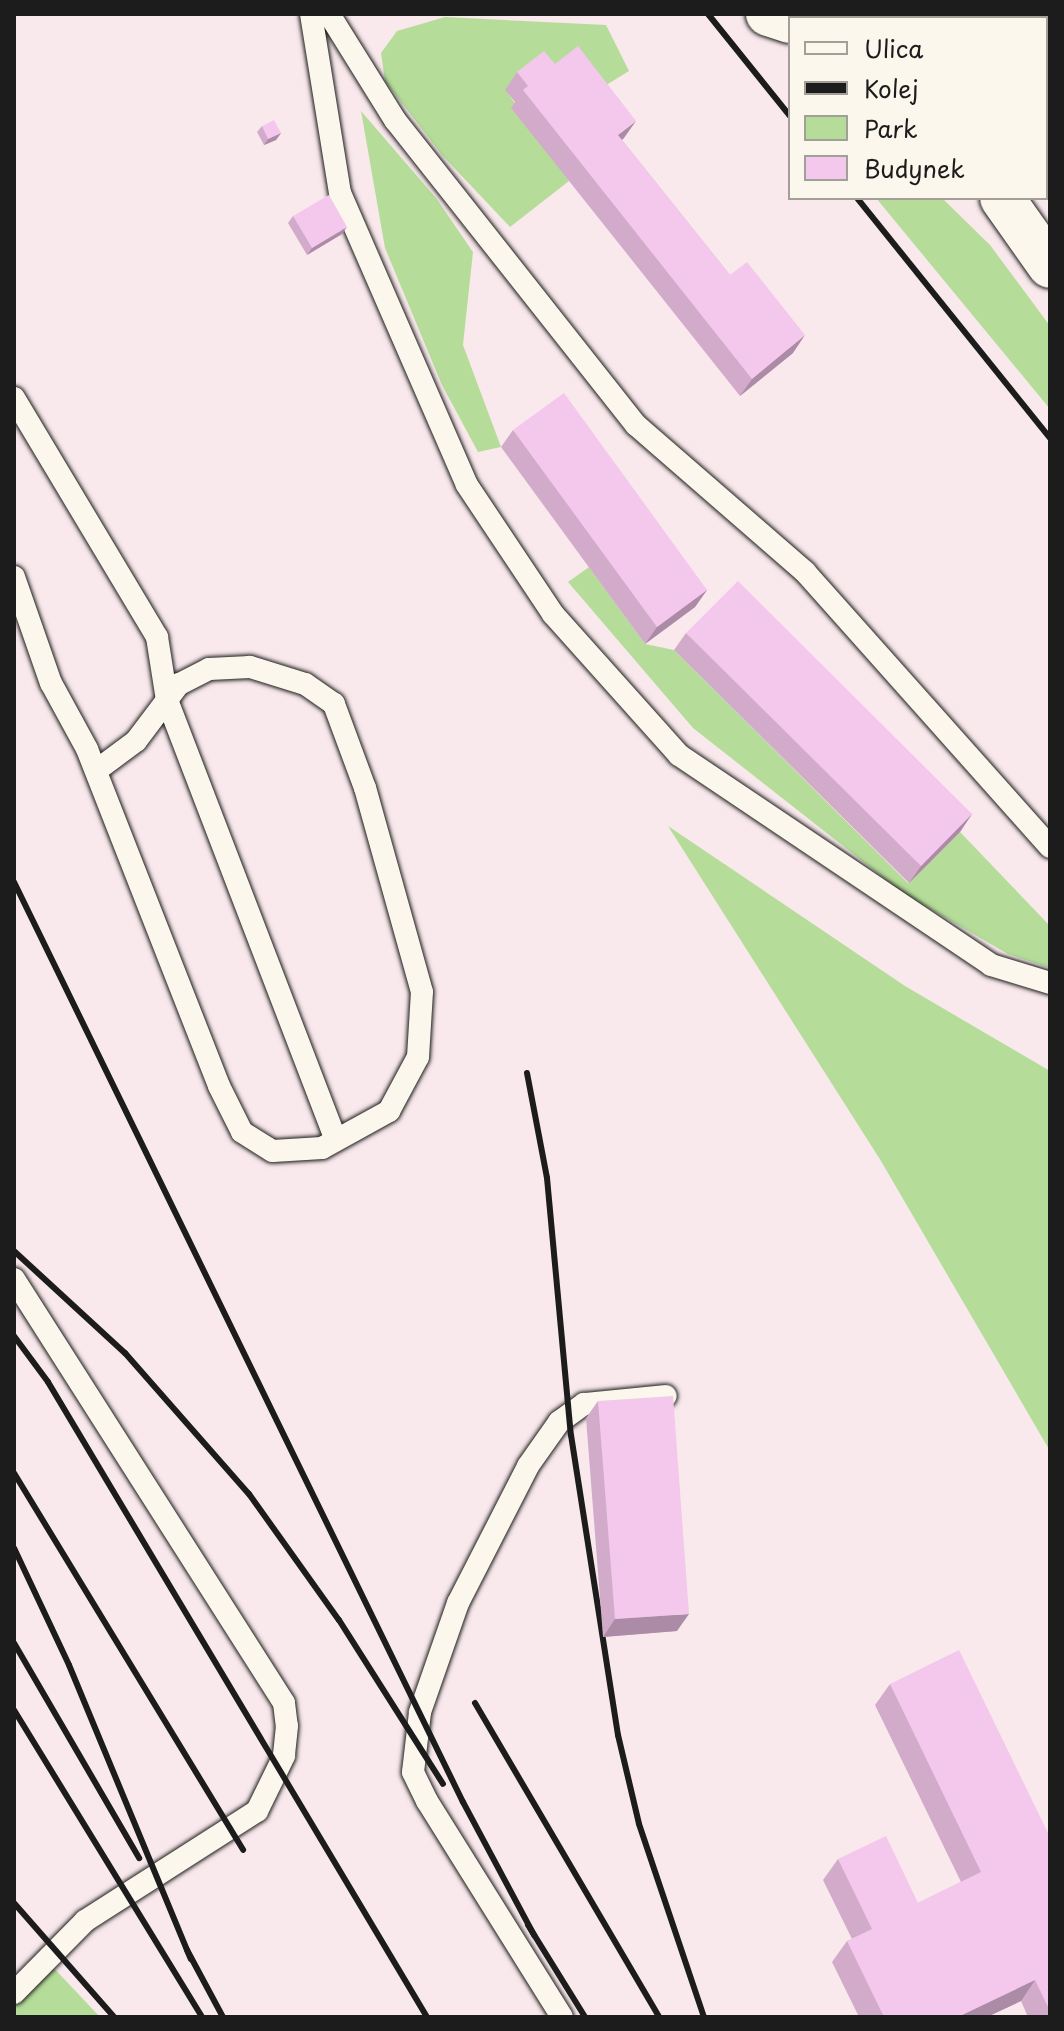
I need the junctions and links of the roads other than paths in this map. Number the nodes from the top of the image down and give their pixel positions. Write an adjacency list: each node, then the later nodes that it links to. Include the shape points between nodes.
1 (311, 14): 12 (lane, via 340,193 467,485 553,614 679,755 991,965)
2 (329, 14): 11 (lane, via 395,120 636,425 805,572)
3 (768, 14): 4 (street)
4 (788, 20)
5 (1003, 200): 6 (street)
6 (1050, 266)
7 (14, 398): 9 (lane, via 157,637)
8 (14, 577): 10 (lane, via 51,683)
9 (167, 700): 10 (lane, via 136,741); 13 (lane); 13 (lane, via 179,684 209,669 250,667 305,684 334,704 365,788 422,992 418,1057 389,1111)
10 (97, 770): 13 (lane, via 219,1086 242,1132 273,1151 322,1148)
11 (1050, 847)
12 (1050, 983)
13 (336, 1140)
14 (14, 1279): 16 (lane, via 284,1703 287,1726 284,1756 257,1811 85,1921)
15 (666, 1396): 17 (lane, via 584,1404 559,1422 528,1466 458,1603 420,1712 413,1772 422,1792)
16 (14, 1993)
17 (562, 2017)

